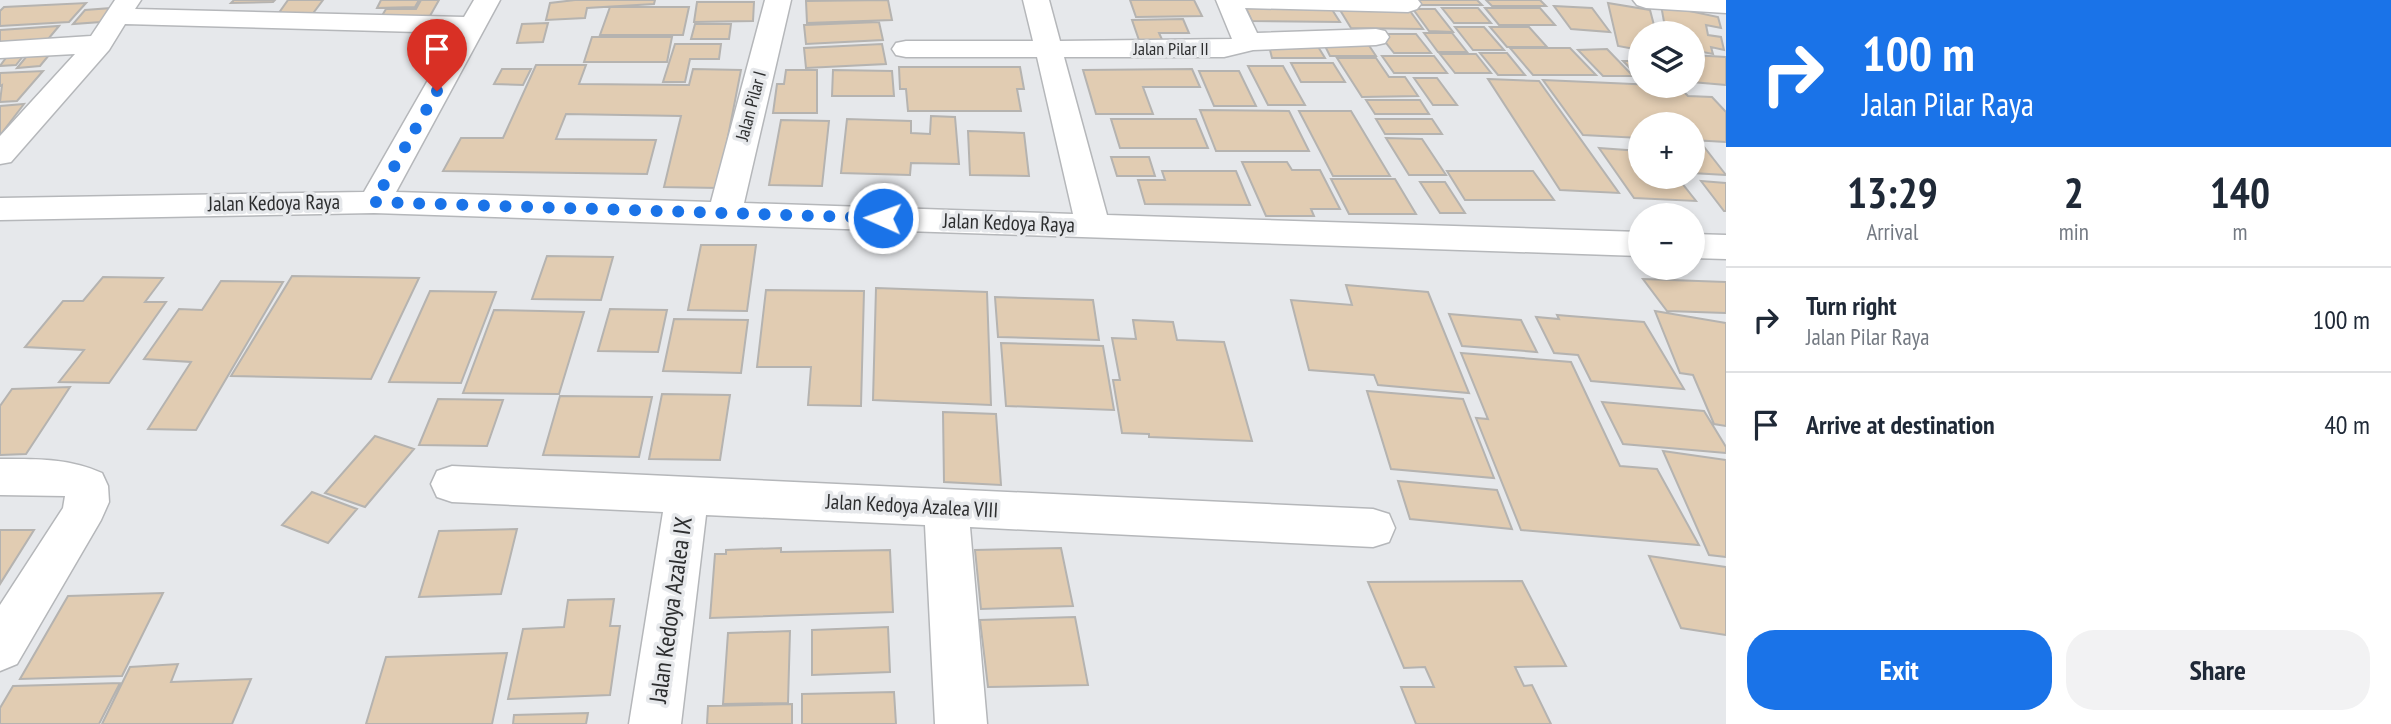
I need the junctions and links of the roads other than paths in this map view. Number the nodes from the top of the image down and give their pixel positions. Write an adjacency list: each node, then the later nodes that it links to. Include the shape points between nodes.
1 (778, 0): 18 (street, Jalan Pilar I)
2 (1036, 0): 13 (street)
3 (1229, 0): 5 (street); 10 (street)
4 (1646, 0): 6 (street)
5 (1408, 4)
6 (1726, 5)
7 (122, 8): 8 (street, via 346,24); 11 (street)
8 (481, 12): 16 (street)
9 (1376, 37): 10 (street, Jalan Pilar II)
10 (1246, 42): 13 (street, Jalan Pilar II, via 1224,49)
11 (99, 44): 14 (street); 15 (street)
12 (906, 49): 13 (street, Jalan Pilar II)
13 (1049, 49): 19 (street)
14 (0, 50)
15 (0, 155)
16 (374, 202): 17 (street, Jalan Kedoya Raya); 18 (street, Jalan Kedoya Raya)
17 (0, 209)
18 (725, 213): 19 (street, Jalan Kedoya Raya)
19 (1093, 226): 20 (street, Jalan Kedoya Raya)
20 (1628, 244)
21 (1705, 246): 22 (street)
22 (1726, 247)
23 (0, 477): 28 (street, via 53,476 87,486 87,502 79,520)
24 (452, 484): 25 (street, Jalan Kedoya Azalea VIII)
25 (687, 495): 26 (street, Jalan Kedoya Azalea VIII); 29 (street, Jalan Kedoya Azalea IX)
26 (946, 508): 27 (street, Jalan Kedoya Azalea VIII); 30 (street)
27 (1373, 528)
28 (0, 648)
29 (655, 724)
30 (961, 724)

